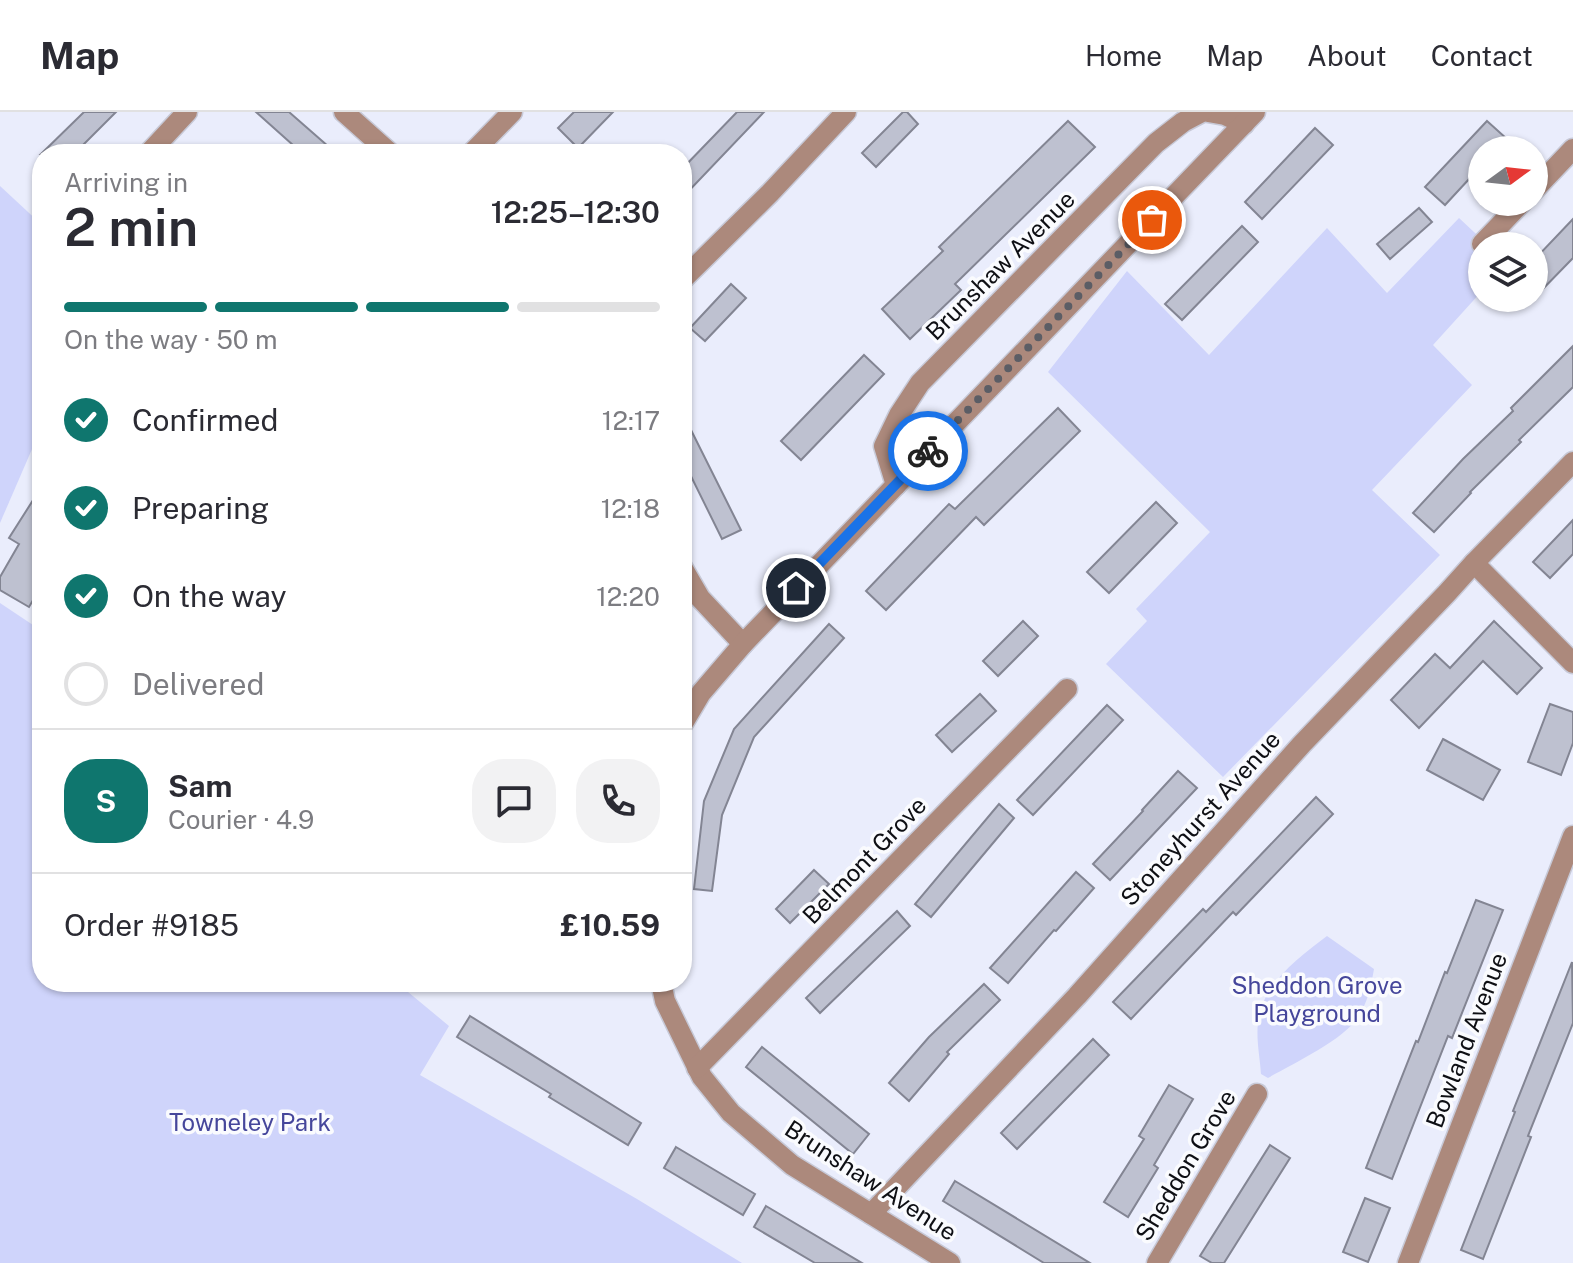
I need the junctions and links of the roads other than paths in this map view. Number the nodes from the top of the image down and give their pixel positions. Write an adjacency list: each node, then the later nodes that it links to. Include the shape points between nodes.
1 (187, 112): 8 (street)
2 (344, 112): 9 (street)
3 (512, 112): 10 (street)
4 (846, 112): 15 (street)
5 (1202, 112): 17 (street, Brunshaw Avenue, via 1156,143 920,383 884,446)
6 (1208, 112): 7 (street)
7 (1249, 118): 17 (street)
8 (157, 144)
9 (380, 144)
10 (481, 144)
11 (1573, 149): 12 (street)
12 (1548, 175)
13 (1509, 216): 14 (street)
14 (1493, 232)
15 (692, 270)
16 (1573, 462): 18 (street, Stoneyhurst Avenue)
17 (896, 485): 20 (street)
18 (1474, 563): 21 (street); 28 (street, Stoneyhurst Avenue)
19 (692, 584): 20 (street)
20 (743, 644): 23 (street)
21 (1573, 663)
22 (1067, 689): 26 (street, Belmont Grove)
23 (692, 708)
24 (1573, 836): 31 (street, Bowland Avenue)
25 (663, 992): 26 (street, Brunshaw Avenue)
26 (697, 1068): 28 (street, Brunshaw Avenue, via 731,1113 792,1165)
27 (1257, 1094): 30 (street, Sheddon Grove)
28 (871, 1214): 29 (street, Brunshaw Avenue)
29 (950, 1263)
30 (1157, 1263)
31 (1408, 1263)

